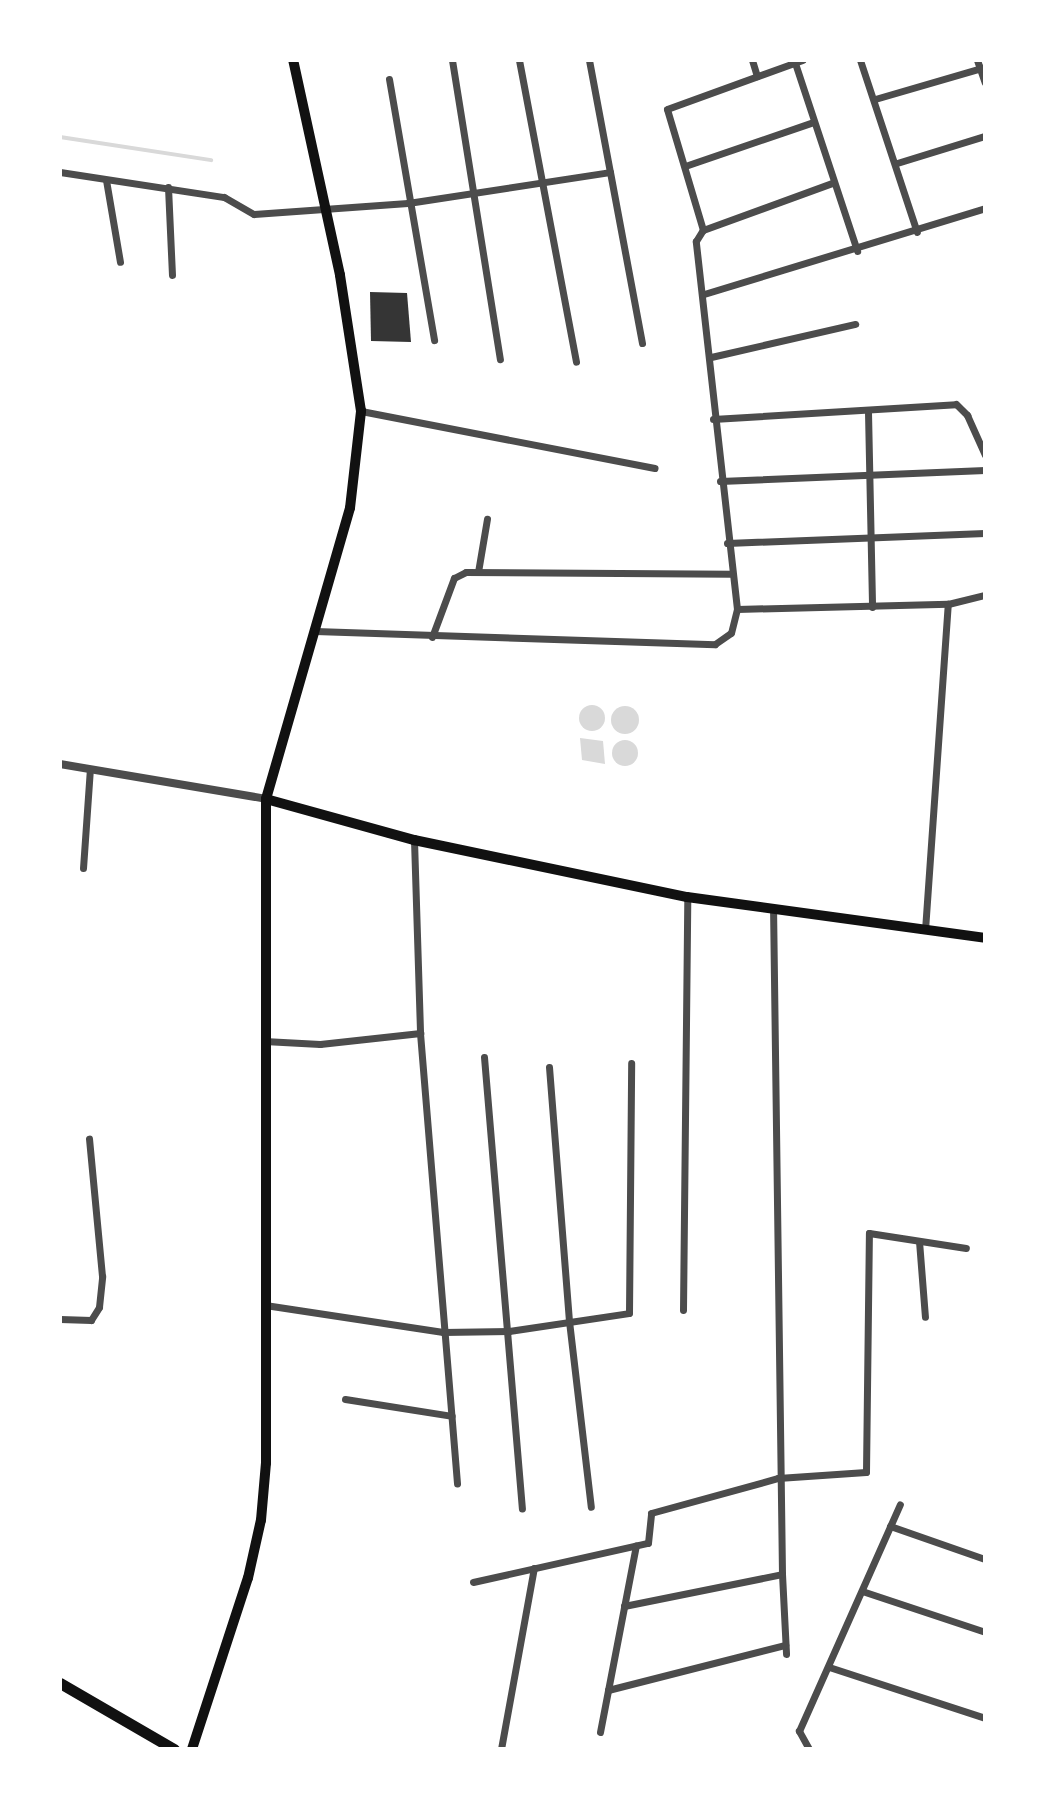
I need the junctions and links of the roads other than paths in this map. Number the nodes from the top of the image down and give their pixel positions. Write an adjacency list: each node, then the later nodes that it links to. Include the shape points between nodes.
1 (293, 60): 26 (main road)
2 (452, 60): 23 (street)
3 (519, 60): 21 (street)
4 (589, 60): 18 (street)
5 (752, 60): 9 (street)
6 (860, 60): 12 (street)
7 (799, 61): 9 (street); 13 (street)
8 (981, 65): 11 (street); 12 (street)
9 (757, 76): 16 (street, via 667,109)
10 (389, 79): 24 (street)
11 (985, 83)
12 (875, 99): 15 (street)
13 (811, 123): 16 (street); 20 (street)
14 (985, 136): 15 (street)
15 (897, 163): 28 (street)
16 (688, 165): 27 (street)
17 (60, 172): 19 (street)
18 (610, 172): 21 (street); 35 (street)
19 (106, 180): 22 (street); 30 (street)
20 (832, 183): 27 (street); 29 (street)
21 (543, 184): 23 (street); 38 (street)
22 (168, 187): 26 (street, via 224,197 254,214); 31 (street)
23 (477, 191): 24 (street); 37 (street)
24 (408, 203): 26 (street); 34 (street)
25 (985, 208): 28 (street)
26 (325, 211): 39 (main road)
27 (703, 230): 32 (street, via 696,253)
28 (917, 232): 29 (street)
29 (857, 251): 32 (street)
30 (120, 262)
31 (172, 275)
32 (704, 294): 36 (street)
33 (855, 324): 36 (street)
34 (434, 340)
35 (642, 343)
36 (711, 357): 41 (street)
37 (500, 359)
38 (576, 362)
39 (361, 411): 45 (street); 59 (main road, via 350,508)
40 (868, 412): 41 (street); 43 (street, via 956,404); 47 (street)
41 (713, 419): 48 (street)
42 (985, 428): 43 (street)
43 (976, 432): 44 (street)
44 (985, 455)
45 (655, 468)
46 (985, 470): 47 (street)
47 (870, 474): 48 (street); 51 (street)
48 (720, 481): 52 (street)
49 (487, 519): 53 (street)
50 (985, 533): 51 (street)
51 (874, 538): 52 (street); 57 (street)
52 (727, 543): 54 (street)
53 (478, 572): 54 (street); 60 (street, via 454,578)
54 (731, 574): 58 (street)
55 (985, 595): 56 (street)
56 (948, 604): 57 (street); 68 (street)
57 (872, 607): 58 (street)
58 (737, 609): 60 (street, via 731,633 715,644)
59 (315, 631): 60 (street); 63 (main road)
60 (432, 637)
61 (60, 764): 62 (street)
62 (90, 769): 63 (street); 65 (street)
63 (266, 799): 64 (main road); 71 (main road)
64 (414, 840): 66 (main road); 70 (street)
65 (83, 868)
66 (687, 897): 67 (main road); 79 (street)
67 (773, 908): 68 (main road); 87 (street)
68 (925, 930): 69 (main road)
69 (985, 938)
70 (420, 1033): 71 (street, via 320,1044); 84 (street)
71 (264, 1041): 78 (main road)
72 (484, 1057): 83 (street)
73 (631, 1063): 82 (street, via 629,1313)
74 (549, 1067): 82 (street)
75 (89, 1139): 81 (street, via 102,1276 99,1307 91,1320)
76 (919, 1241): 77 (street); 80 (street); 87 (street, via 869,1233 866,1472)
77 (966, 1248)
78 (265, 1305): 84 (street); 107 (main road, via 261,1520 232,1634)
79 (683, 1310)
80 (925, 1317)
81 (60, 1319)
82 (569, 1321): 83 (street); 90 (street)
83 (509, 1331): 84 (street); 91 (street)
84 (443, 1332): 86 (street)
85 (345, 1399): 86 (street)
86 (452, 1416): 88 (street)
87 (778, 1478): 93 (street, via 651,1513 648,1543); 96 (street)
88 (457, 1483)
89 (900, 1504): 92 (street)
90 (591, 1507)
91 (522, 1508)
92 (890, 1526): 94 (street); 98 (street)
93 (636, 1545): 95 (street); 99 (street)
94 (985, 1559)
95 (534, 1568): 97 (street); 108 (street)
96 (782, 1574): 99 (street); 103 (street, via 786,1650)
97 (473, 1582)
98 (862, 1591): 100 (street); 101 (street)
99 (624, 1606): 103 (street)
100 (985, 1632)
101 (829, 1667): 104 (street); 109 (street, via 799,1731)
102 (60, 1683): 106 (highway)
103 (608, 1690): 105 (street)
104 (985, 1718)
105 (600, 1732)
106 (174, 1749)
107 (192, 1749)
108 (501, 1749)
109 (809, 1749)

